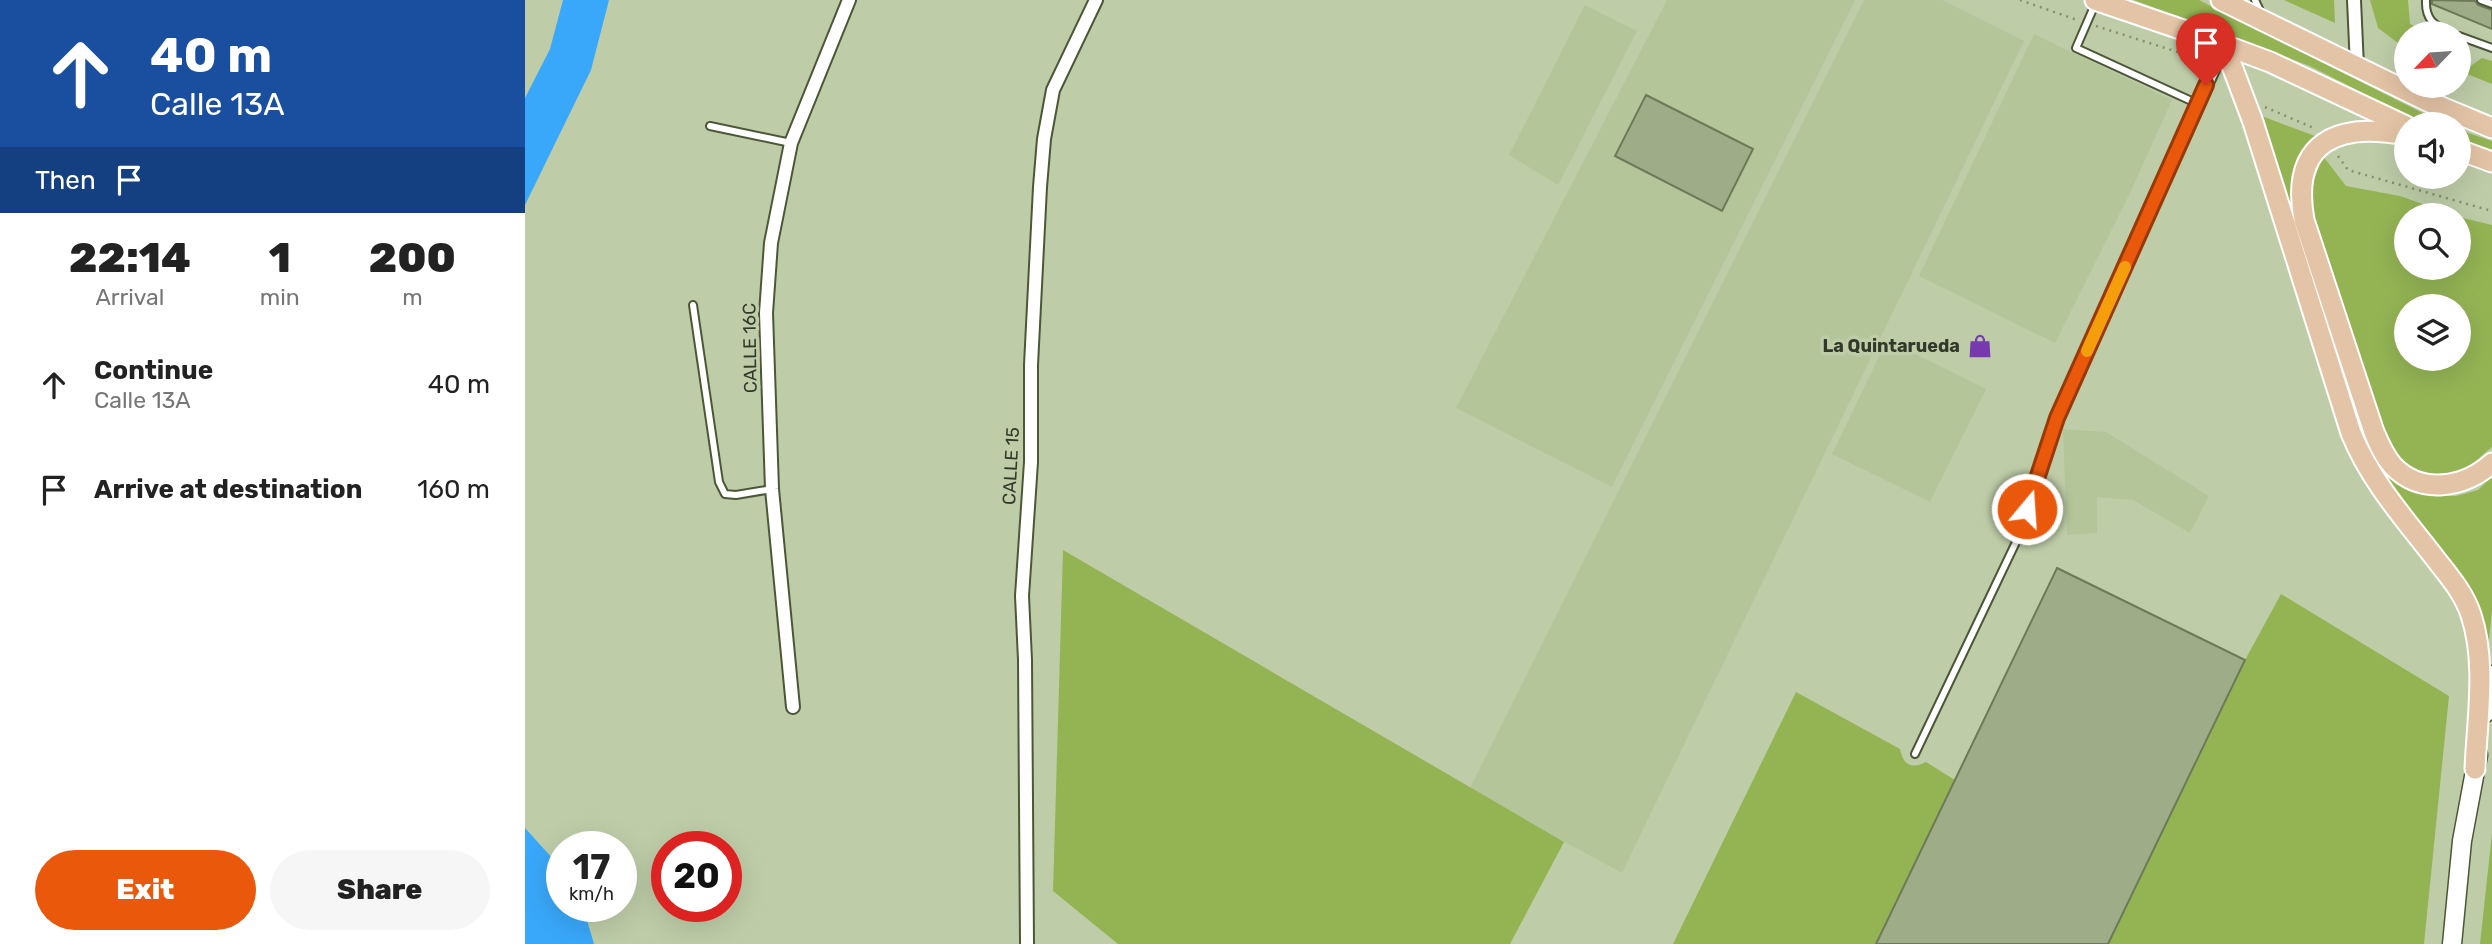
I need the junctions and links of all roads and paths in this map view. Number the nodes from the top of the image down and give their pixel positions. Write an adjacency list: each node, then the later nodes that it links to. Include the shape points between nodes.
1 (849, 0): 28 (street, CALLE 16C)
2 (1096, 0): 43 (street, CALLE 15, via 1053,90 1040,187 1022,596)
3 (2020, 0): 13 (path)
4 (2096, 0): 13 (lane); 15 (main road)
5 (2221, 0): 12 (main road)
6 (2255, 0): 12 (lane)
7 (2354, 0): 18 (street)
8 (2426, 0): 11 (lane)
9 (2481, 0): 10 (lane)
10 (2492, 4)
11 (2430, 21)
12 (2267, 22): 18 (main road)
13 (2087, 23): 17 (path); 22 (lane, via 2076,48)
14 (2471, 40): 16 (lane)
15 (2224, 45): 17 (street); 23 (main road, via 2294,72); 42 (main road, via 2361,457 2458,588 2470,612 2479,654)
16 (2492, 48)
17 (2214, 67): 22 (street)
18 (2357, 67): 19 (main road)
19 (2394, 80)
20 (2439, 98): 25 (main road)
21 (2255, 102): 26 (path)
22 (2198, 104): 34 (street)
23 (2394, 120)
24 (710, 126): 28 (lane)
25 (2492, 128)
26 (2317, 129)
27 (2394, 134): 35 (main road, via 2344,132 2326,140 2305,168 2301,184 2304,220 2383,453 2413,481 2434,486 2458,482)
28 (792, 143): 36 (street, CALLE 16C, via 771,243 766,313)
29 (2471, 154): 30 (main road)
30 (2492, 162)
31 (2348, 170): 32 (path)
32 (2492, 211)
33 (693, 305): 36 (lane, via 719,482 725,494)
34 (2057, 418): 37 (lane)
35 (2492, 463)
36 (772, 489): 40 (street, CALLE 16C)
37 (2027, 509): 38 (lane, via 2019,508 2008,517 2007,531); 38 (lane, via 2038,518 2037,533 2025,541)
38 (2017, 540): 41 (lane)
39 (2492, 675): 42 (main road)
40 (793, 707)
41 (1915, 754)
42 (2475, 769): 44 (main road, via 2462,841)
43 (1027, 944)
44 (2452, 944)

